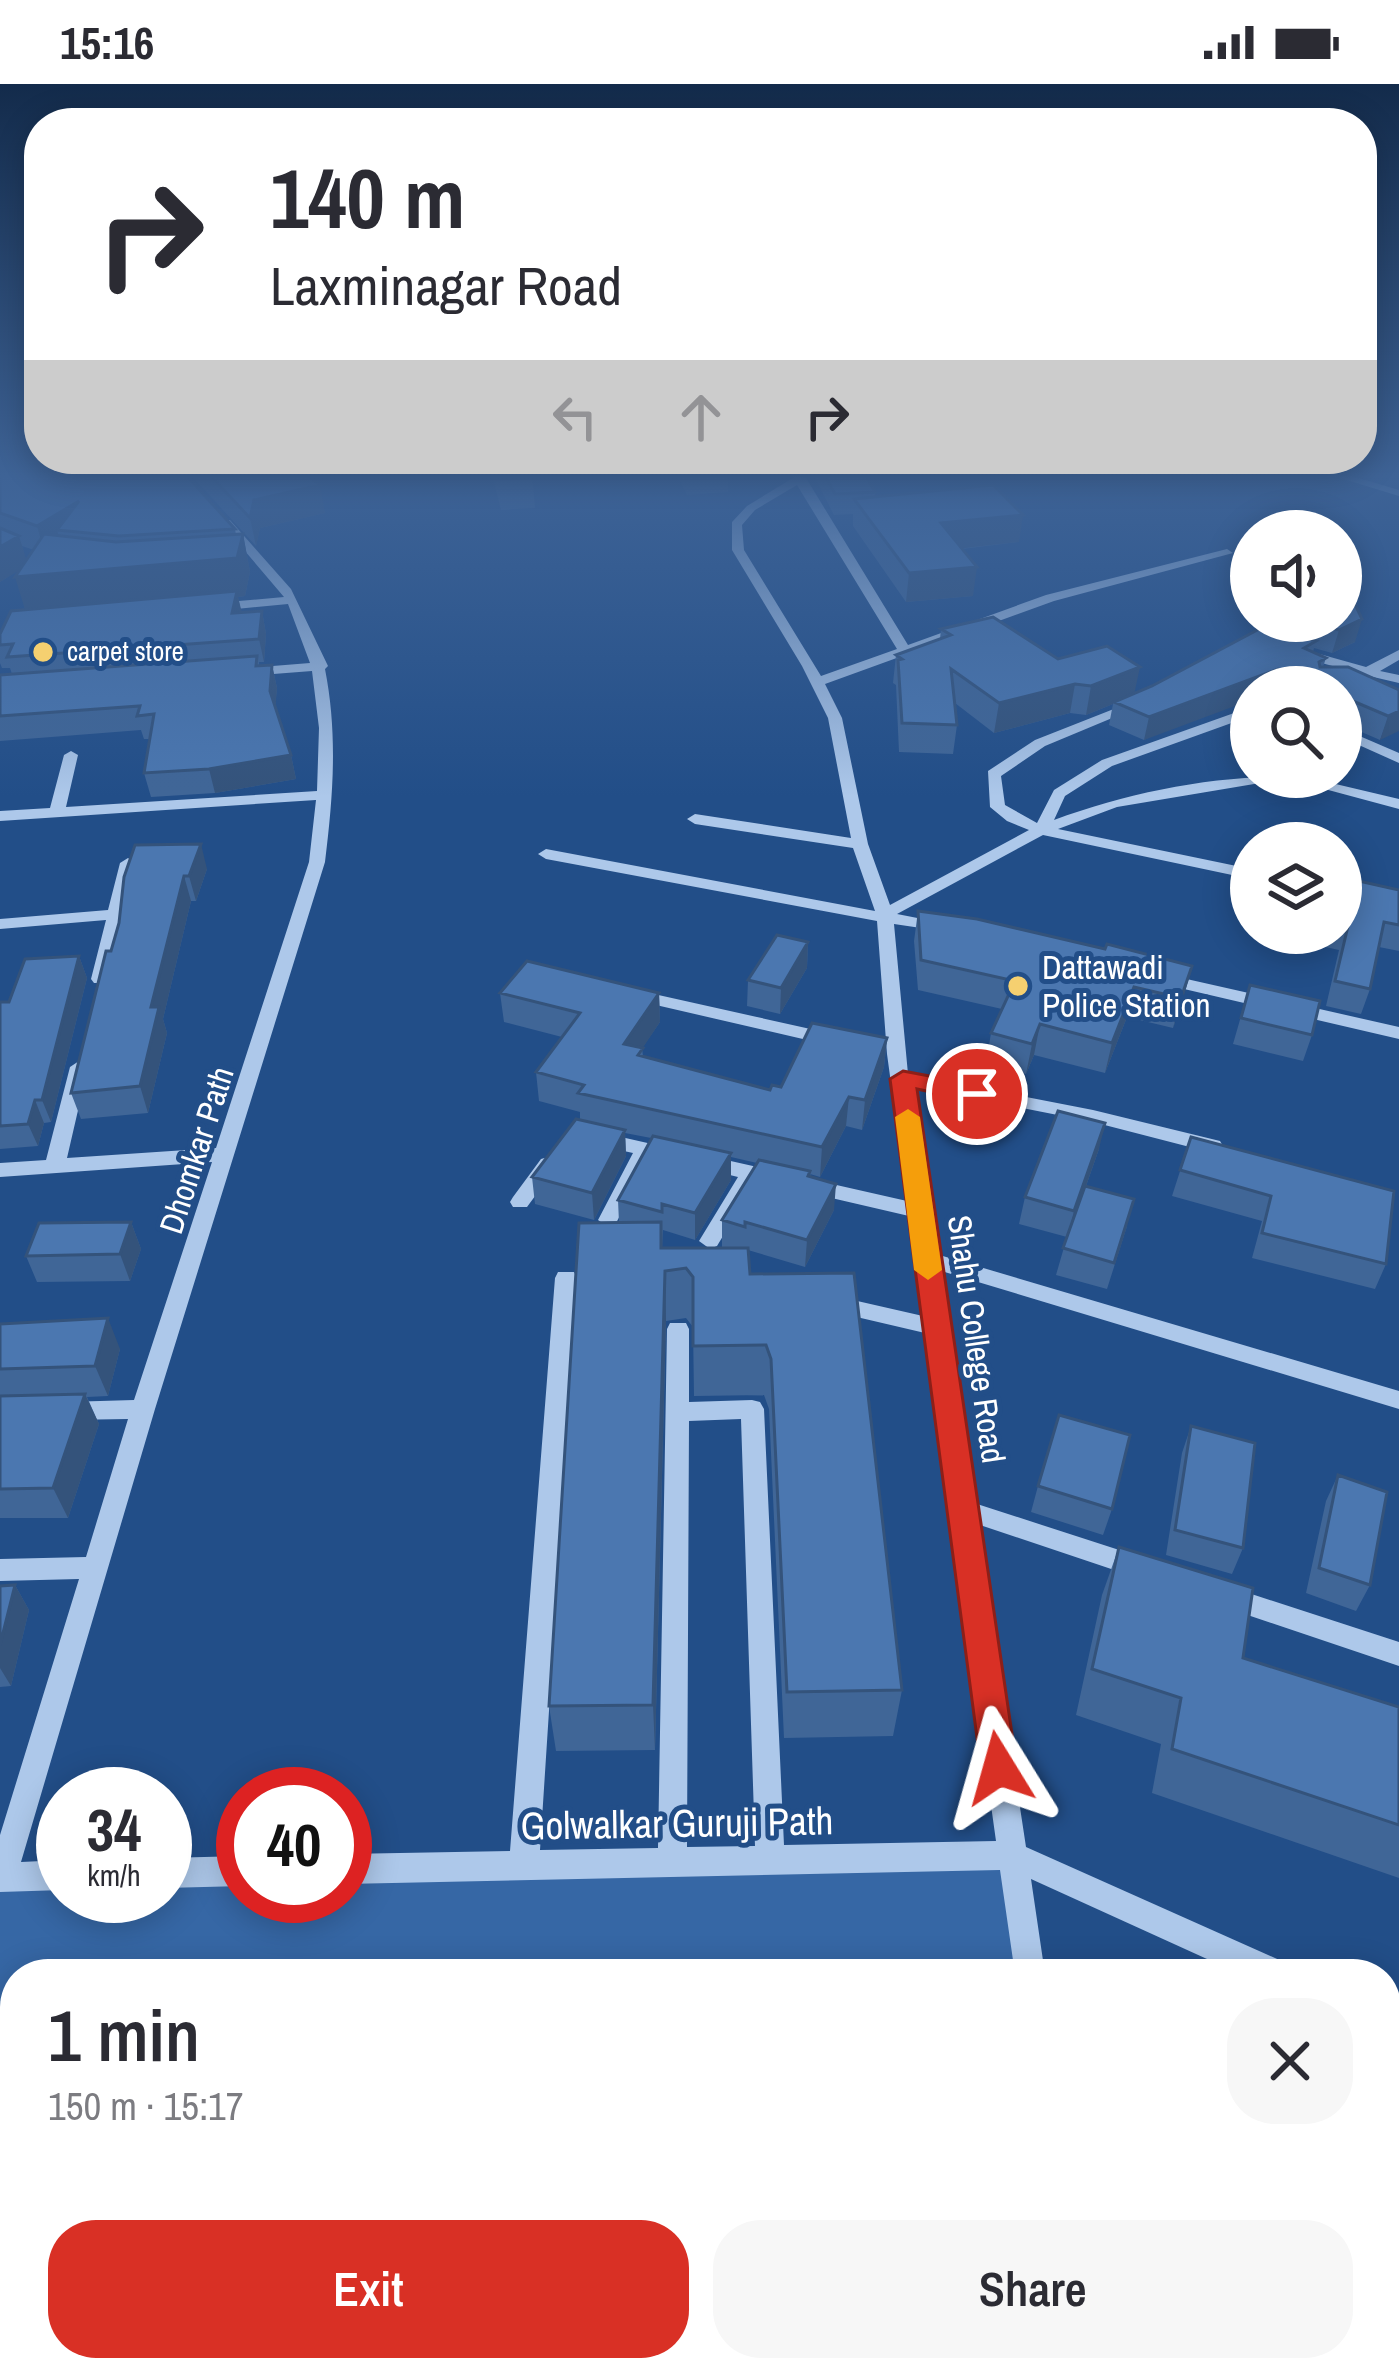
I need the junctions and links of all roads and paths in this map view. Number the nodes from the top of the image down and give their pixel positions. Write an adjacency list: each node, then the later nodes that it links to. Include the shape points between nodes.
1 (277, 581): 5 (street, Dhomkar Path)
2 (757, 581): 15 (street, Shahu College Road)
3 (863, 581): 8 (street)
4 (1118, 581): 8 (street)
5 (292, 600): 6 (street); 10 (street, Dhomkar Path)
6 (202, 608)
7 (1287, 649): 11 (street)
8 (906, 652): 15 (street)
9 (1399, 654): 11 (street)
10 (321, 666): 12 (street); 22 (street, Dhomkar Path)
11 (1367, 672): 13 (street); 14 (street)
12 (229, 673)
13 (1362, 674)
14 (1399, 679)
15 (817, 682): 29 (street, Shahu College Road, via 835,718)
16 (1160, 693): 28 (street, via 1040,743 993,775 998,806)
17 (1230, 719): 28 (street, via 1107,763 1059,794)
18 (1362, 741): 20 (street)
19 (71, 754): 25 (street)
20 (1399, 758)
21 (1230, 784): 28 (street, via 1114,803)
22 (326, 795): 25 (street); 47 (street, Dhomkar Path, via 317,862)
23 (1362, 795): 24 (street)
24 (1399, 804)
25 (57, 812): 26 (street)
26 (0, 816)
27 (695, 819): 29 (street)
28 (1041, 830): 32 (street); 34 (street)
29 (860, 844): 34 (street, Shahu College Road)
30 (546, 854): 34 (street)
31 (128, 863): 33 (street)
32 (1230, 870)
33 (116, 914): 35 (street); 39 (street)
34 (885, 914): 36 (street); 44 (street, Shahu College Road)
35 (0, 924)
36 (955, 931)
37 (1142, 974): 40 (street)
38 (607, 989): 41 (street)
39 (94, 1006)
40 (1399, 1033)
41 (852, 1044)
42 (874, 1049): 44 (street)
43 (82, 1051): 48 (street)
44 (899, 1066): 46 (street); 52 (street, Shahu College Road)
45 (645, 1149): 50 (street); 51 (street, via 565,1141); 53 (street)
46 (1224, 1149)
47 (226, 1154): 48 (street); 61 (street, Dhomkar Path)
48 (55, 1166): 49 (street)
49 (0, 1170)
50 (750, 1173): 52 (street); 54 (street)
51 (520, 1202)
52 (920, 1211): 55 (street, Shahu College Road)
53 (608, 1220)
54 (710, 1241)
55 (927, 1259): 58 (street, Shahu College Road); 60 (street)
56 (566, 1278): 73 (street)
57 (815, 1300): 58 (street)
58 (936, 1327): 64 (street, Shahu College Road)
59 (678, 1328): 63 (street)
60 (1399, 1400)
61 (143, 1409): 62 (street); 65 (street, Dhomkar Path)
62 (48, 1412)
63 (677, 1412): 71 (street, via 752,1409); 72 (street)
64 (962, 1509): 67 (street); 70 (street, Shahu College Road)
65 (95, 1568): 66 (street); 76 (street, Dhomkar Path)
66 (0, 1570)
67 (1159, 1574)
68 (1202, 1588): 69 (street)
69 (1399, 1654)
70 (1011, 1855): 71 (street, Golwalkar Guruji Path); 77 (street, Shahu College Road); 78 (street)
71 (770, 1860): 72 (street, Golwalkar Guruji Path)
72 (672, 1862): 73 (street, Golwalkar Guruji Path)
73 (524, 1866): 74 (street, Golwalkar Guruji Path)
74 (372, 1869)
75 (36, 1876): 76 (street)
76 (1, 1877)
77 (1028, 1959)
78 (1242, 1959)

